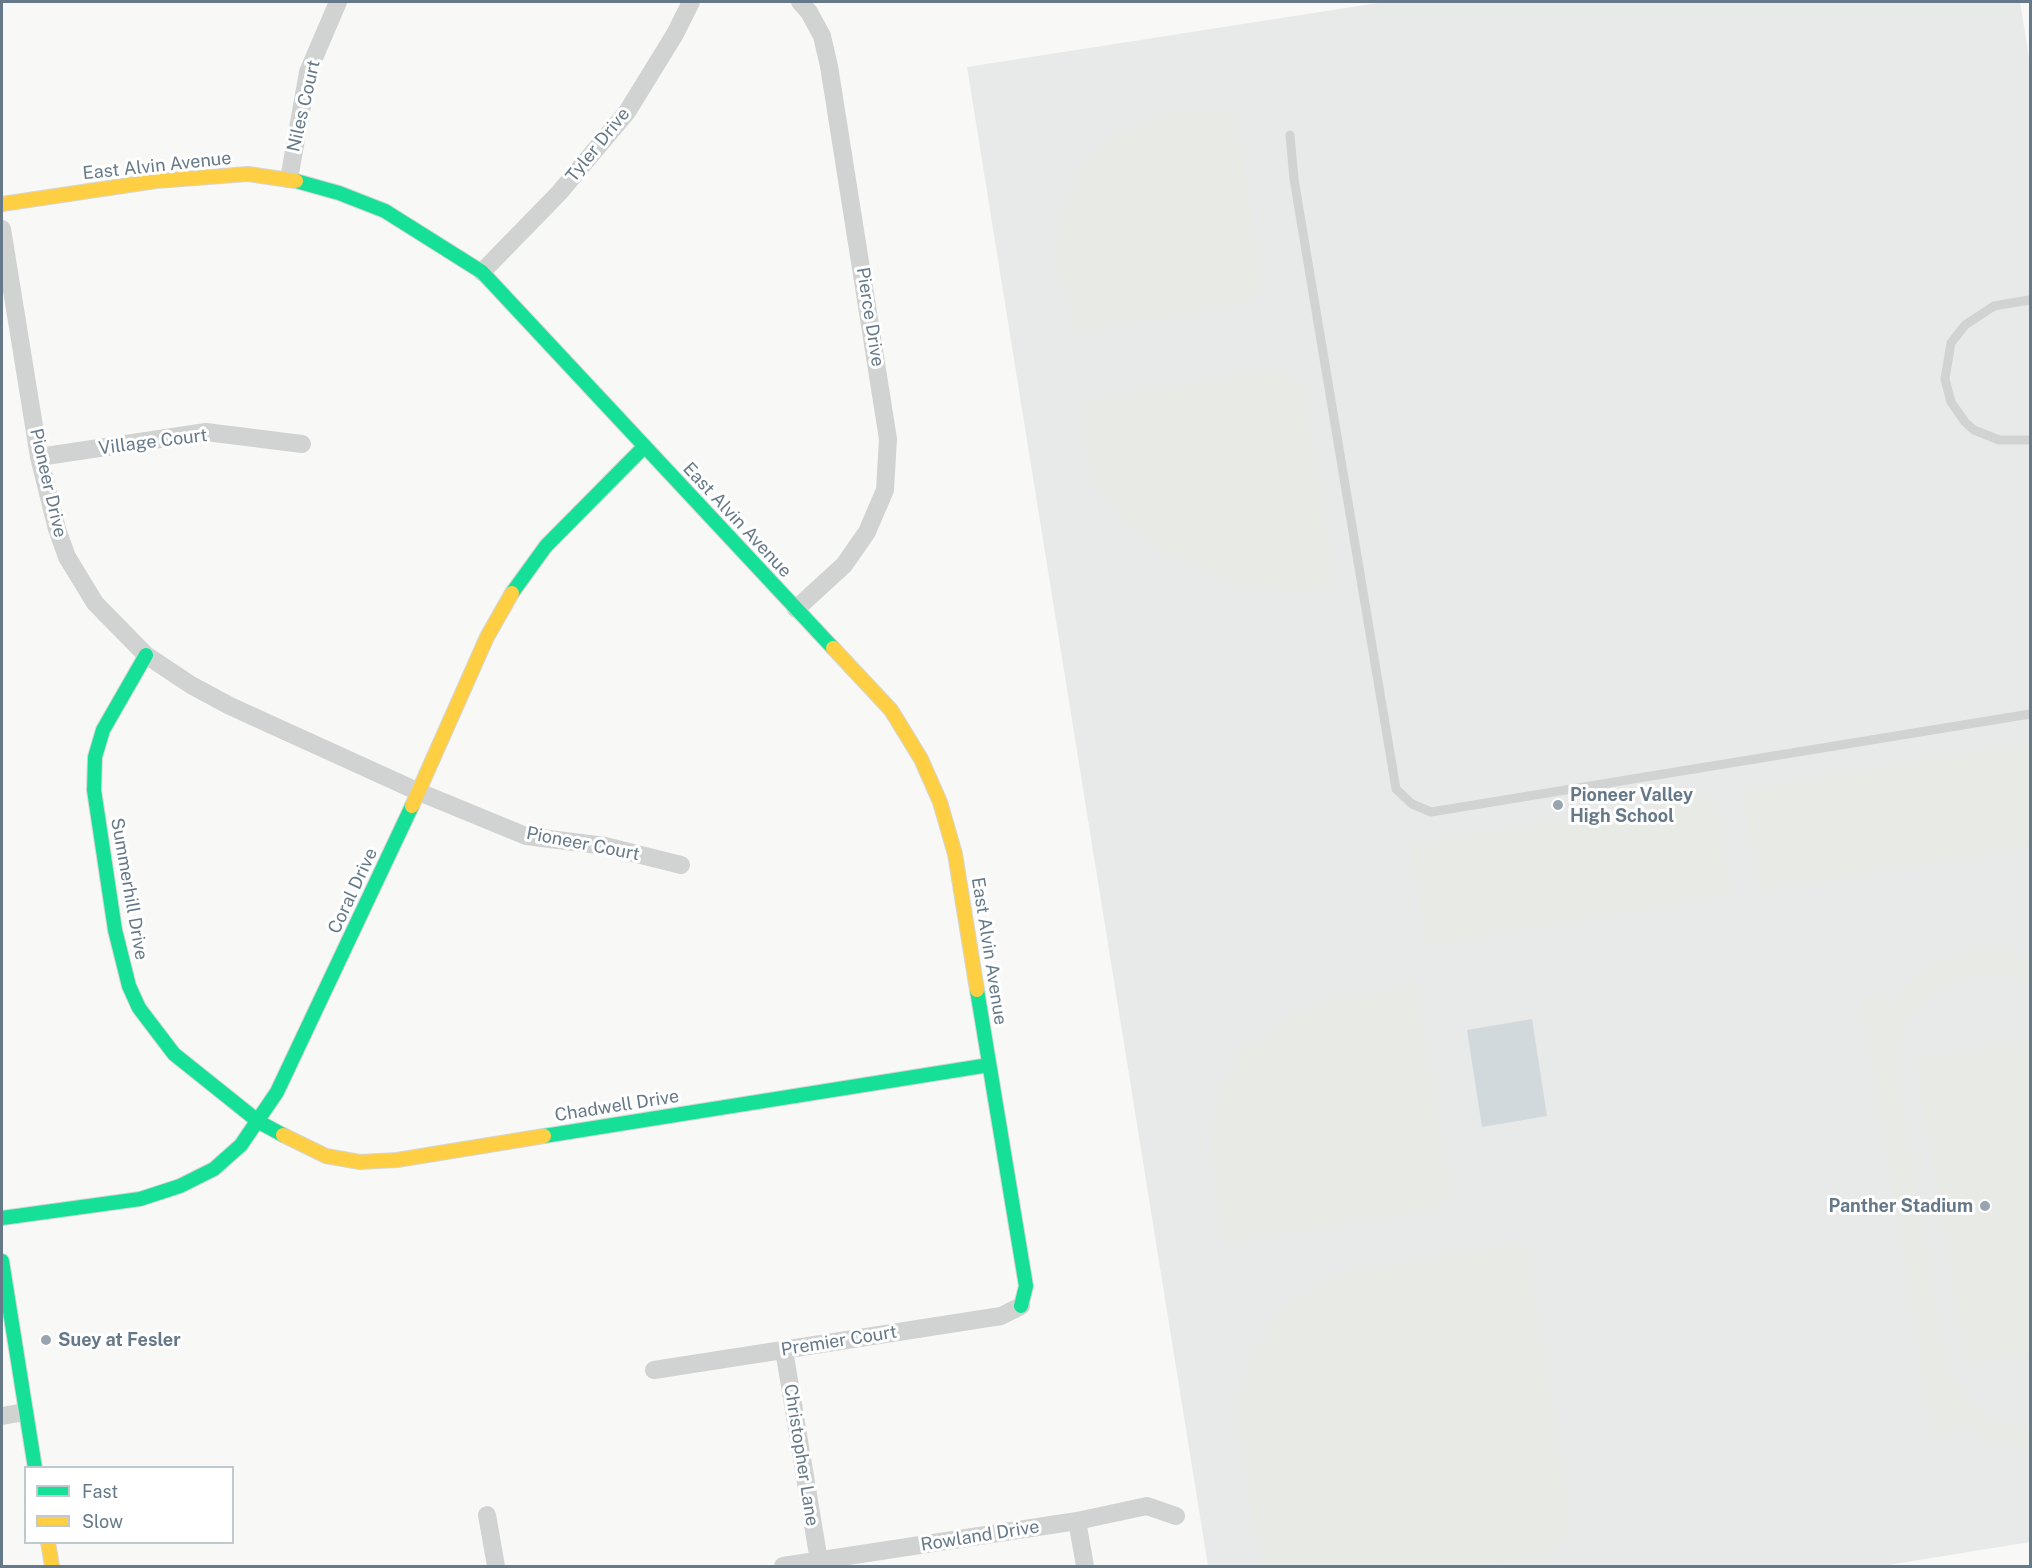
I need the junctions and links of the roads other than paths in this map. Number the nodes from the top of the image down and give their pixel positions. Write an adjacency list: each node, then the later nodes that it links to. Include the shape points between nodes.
1 (339, 2): 5 (street, Niles Court, via 308,72)
2 (691, 2): 8 (street, Tyler Drive, via 627,111 559,193)
3 (800, 2): 14 (street, Pierce Drive, via 822,36 829,66 888,439 885,490 867,532 844,565)
4 (1290, 135): 16 (lane, via 1294,179 1396,789 1412,804 1431,812)
5 (289, 179): 6 (street, East Alvin Avenue, via 248,174 156,180); 8 (street, East Alvin Avenue, via 385,211)
6 (2, 204)
7 (2, 229): 13 (street, Pioneer Drive)
8 (482, 272): 12 (street, East Alvin Avenue)
9 (2029, 300): 10 (lane, via 1994,306 1965,325 1951,344 1945,379 1951,402 1974,430 1999,440)
10 (2031, 440)
11 (302, 444): 13 (street, Village Court, via 206,432)
12 (644, 447): 14 (street, East Alvin Avenue); 17 (street, Coral Drive, via 546,546 513,590 487,637)
13 (39, 457): 15 (street, Pioneer Drive, via 57,529 80,582)
14 (796, 609): 19 (street, East Alvin Avenue, via 891,710 921,759 940,802 955,854)
15 (146, 655): 17 (street, Pioneer Drive, via 230,706); 20 (street, Summerhill Drive, via 103,730 95,757 94,790 115,930 129,986 139,1008 183,1062)
16 (2031, 714)
17 (419, 792): 18 (street, Pioneer Court, via 526,836 605,846); 20 (street, Coral Drive, via 277,1092)
18 (681, 866)
19 (989, 1065): 20 (street, Chadwell Drive, via 388,1160 360,1162 326,1156); 23 (street, East Alvin Avenue, via 1026,1286)
20 (259, 1122): 21 (street, Coral Drive, via 214,1169 180,1186 140,1199)
21 (2, 1218)
22 (2, 1261): 26 (street)
23 (1021, 1306): 24 (street, Premier Court, via 1001,1316)
24 (784, 1350): 25 (street, Premier Court); 33 (street, Christopher Lane)
25 (654, 1370)
26 (25, 1412): 27 (street); 28 (street)
27 (2, 1416)
28 (35, 1466)
29 (487, 1515): 35 (street)
30 (1176, 1516): 31 (street, Rowland Drive, via 1147,1506)
31 (1077, 1521): 33 (street, Rowland Drive); 37 (street)
32 (48, 1544): 34 (street)
33 (819, 1561): 36 (street, Rowland Drive)
34 (52, 1566)
35 (496, 1566)
36 (783, 1566)
37 (1085, 1566)

